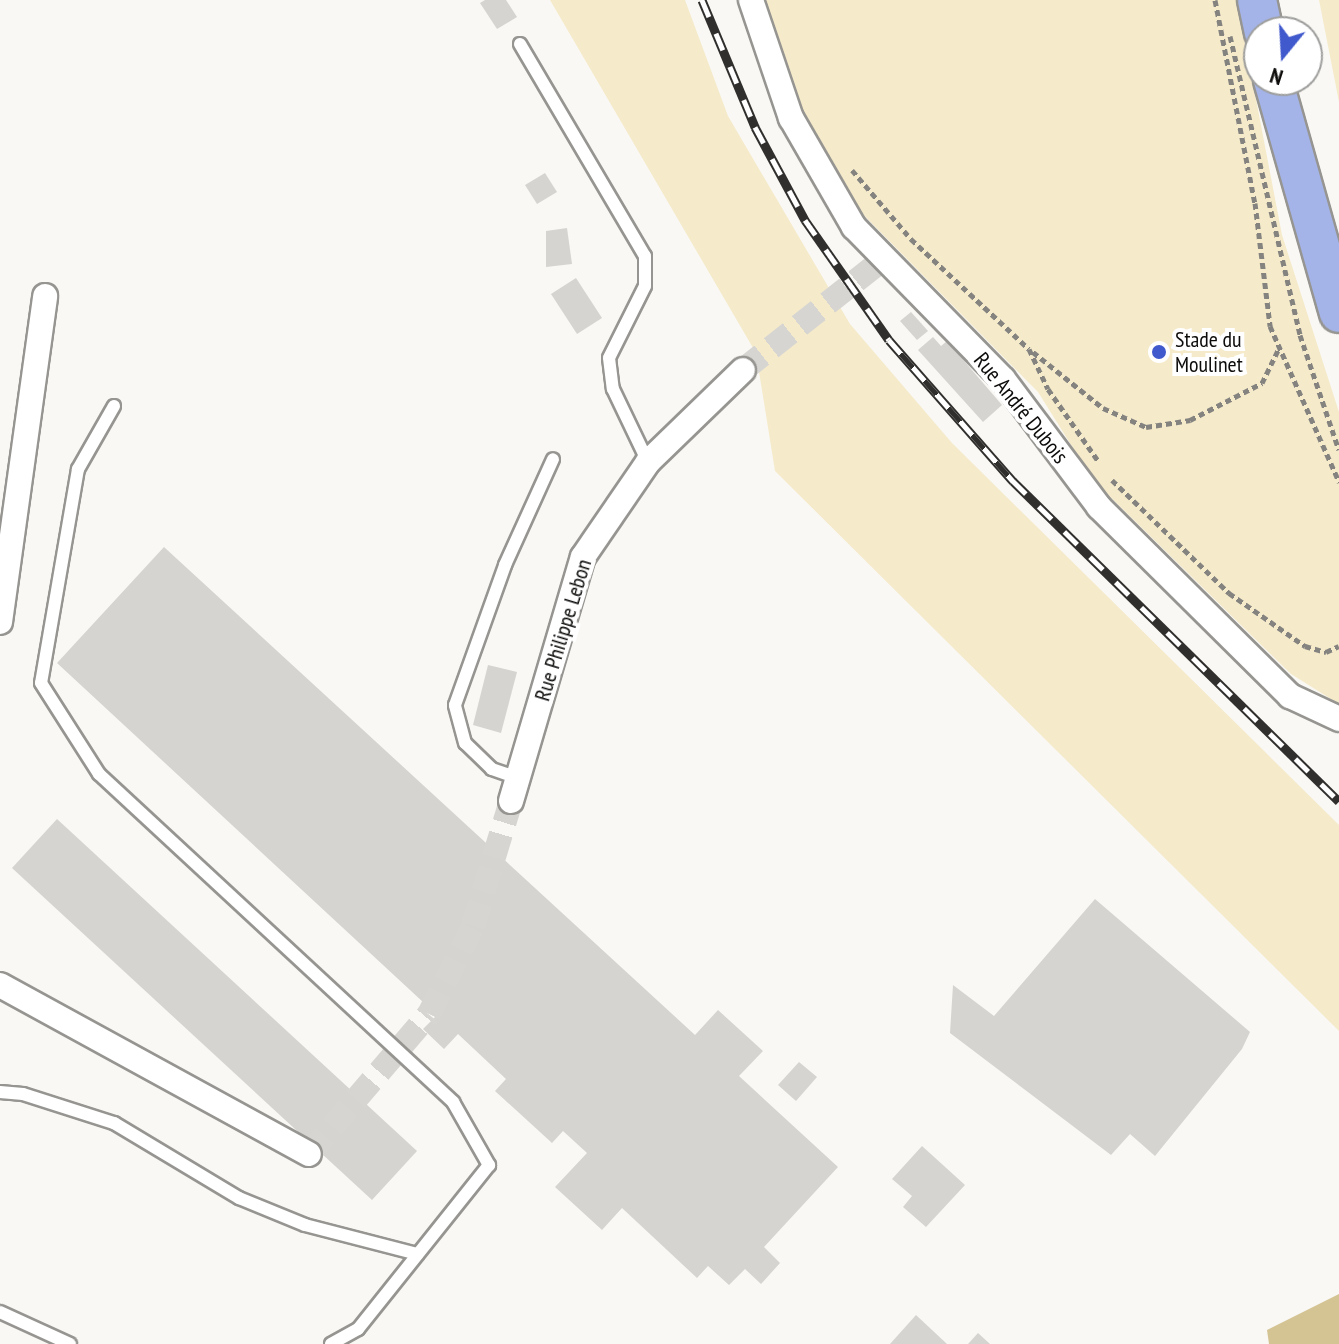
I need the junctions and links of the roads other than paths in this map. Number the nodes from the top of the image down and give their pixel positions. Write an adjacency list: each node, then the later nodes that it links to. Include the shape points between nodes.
1 (751, 0): 11 (street, Rue André Dubois, via 791,118 854,227 1003,379 1099,507 1290,696)
2 (520, 44): 9 (lane, via 645,256 645,286 609,358 613,389)
3 (1278, 96): 5 (main road)
4 (45, 296): 10 (street)
5 (1339, 313)
6 (743, 370): 9 (street, Rue Philippe Lebon)
7 (114, 406): 17 (lane, via 78,469 41,683 99,774 453,1102 489,1165)
8 (553, 459): 12 (lane, via 505,565 455,705 465,743 492,769)
9 (648, 462): 12 (street, Rue Philippe Lebon, via 583,557)
10 (0, 622)
11 (1339, 719)
12 (518, 778): 13 (street, Rue Philippe Lebon)
13 (511, 801)
14 (0, 985): 16 (street)
15 (0, 1092): 17 (lane, via 23,1094 114,1123 239,1198 305,1225)
16 (309, 1154)
17 (417, 1254): 20 (lane, via 358,1329)
18 (0, 1312): 19 (lane)
19 (70, 1344)
20 (331, 1344)

